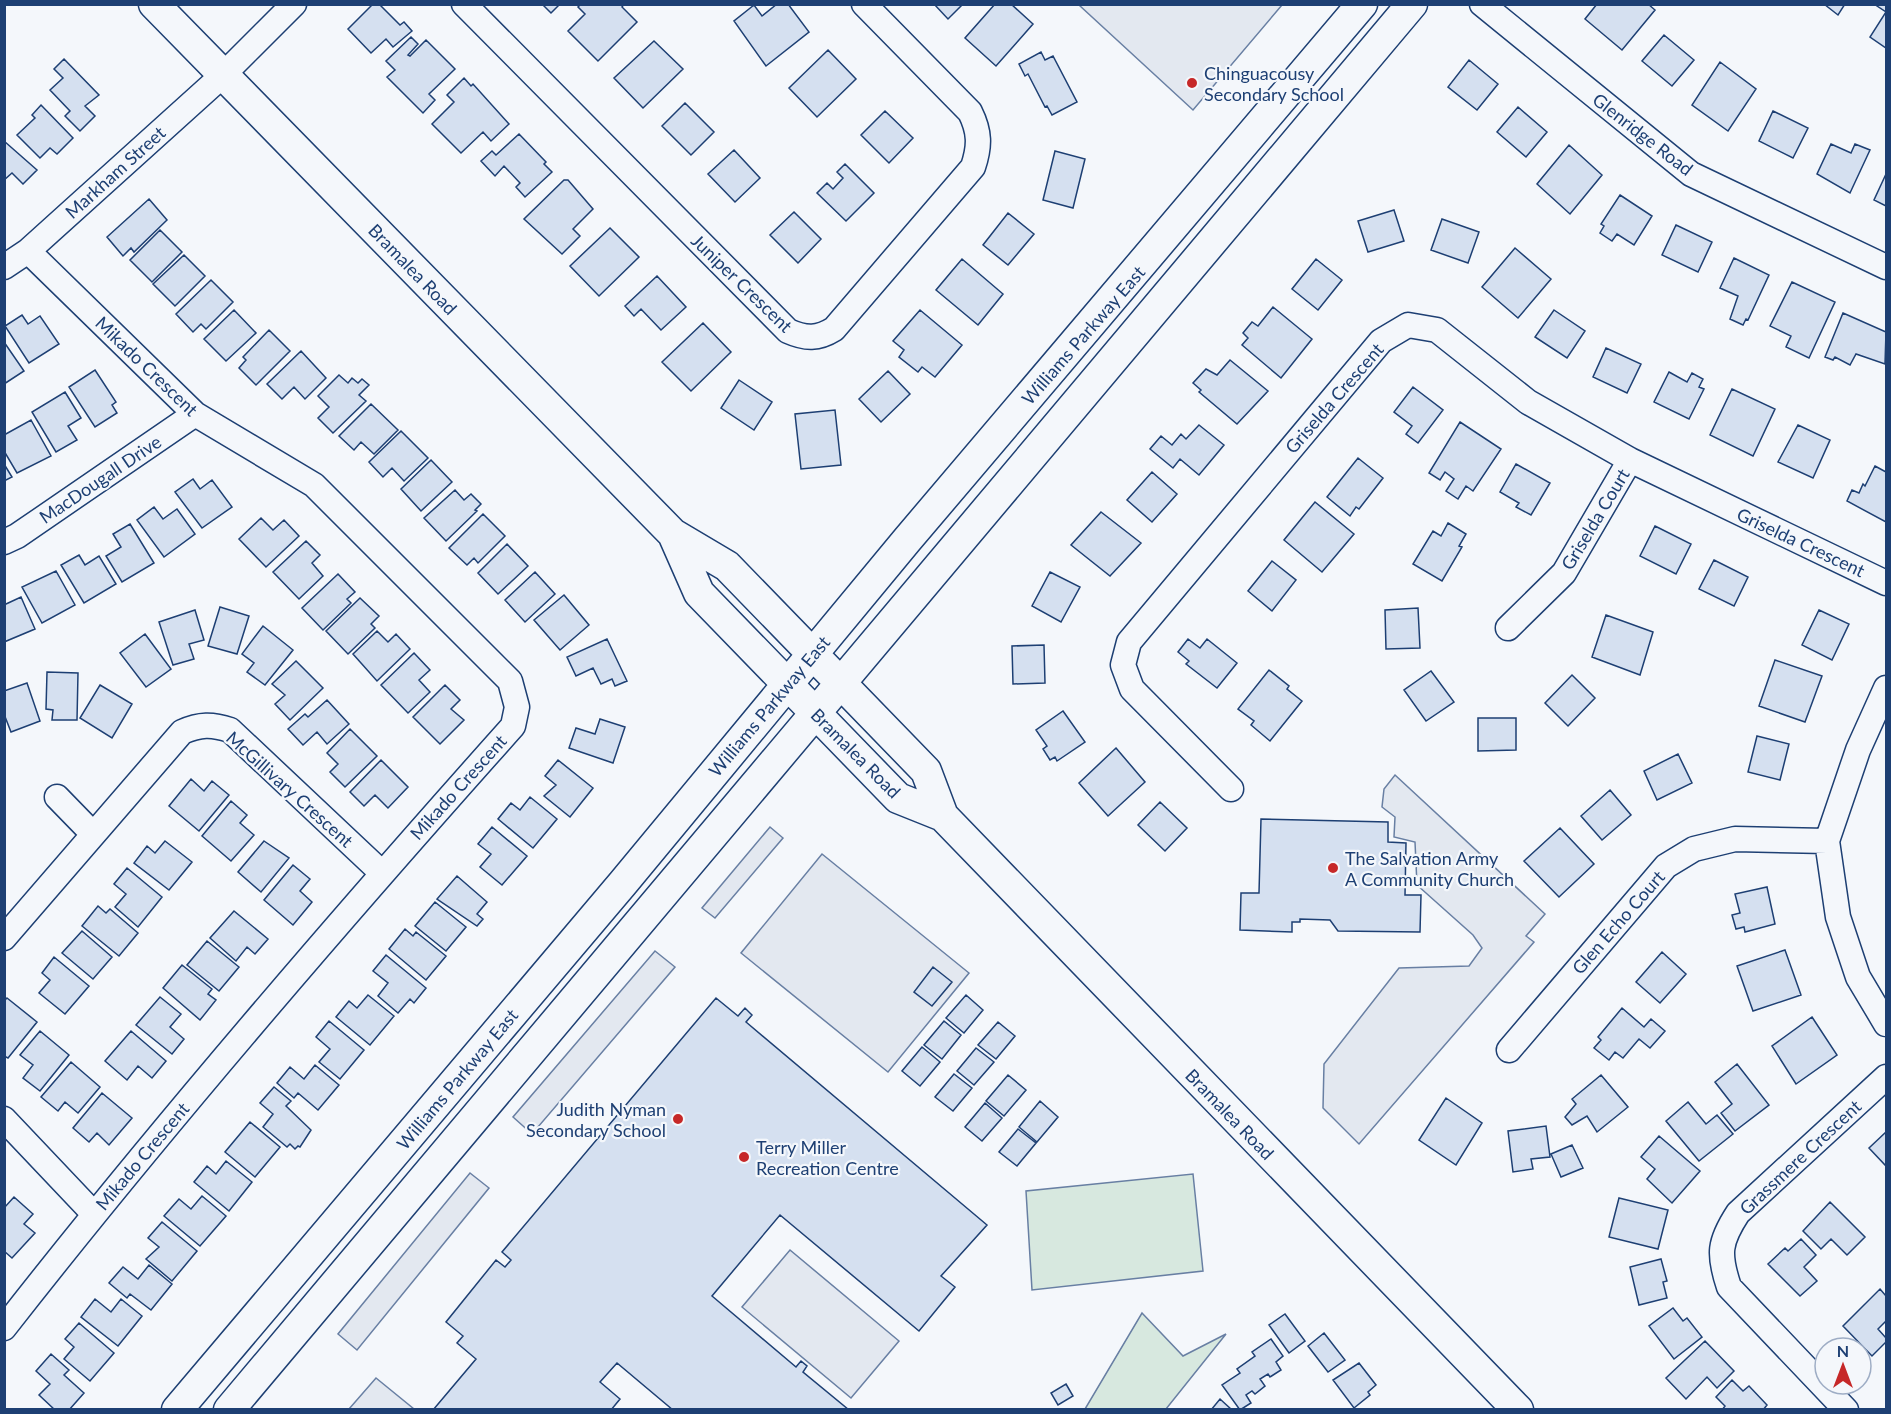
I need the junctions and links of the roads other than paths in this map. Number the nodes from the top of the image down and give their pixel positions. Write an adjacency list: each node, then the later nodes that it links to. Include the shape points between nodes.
1 (154, 4): 8 (main road, Bramalea Road)
2 (294, 4): 8 (street, Markham Street)
3 (464, 4): 4 (street, Juniper Crescent, via 788,331 801,337 821,337 834,329 973,167 977,156 978,128 970,112)
4 (864, 4)
5 (1362, 4): 18 (main road, Williams Parkway East)
6 (1412, 4): 19 (main road, Williams Parkway East)
7 (1482, 4): 11 (street, Glenridge Road, via 1691,174)
8 (223, 75): 9 (street, Markham Street); 14 (main road, Bramalea Road)
9 (28, 250): 10 (street, Markham Street); 12 (street, Mikado Crescent)
10 (4, 267)
11 (1887, 267)
12 (195, 414): 15 (street, MacDougall Drive); 28 (street, Mikado Crescent, via 314,485 510,681 517,707 513,726)
13 (1630, 460): 16 (street, Griselda Crescent); 17 (street, Griselda Court, via 1564,573); 23 (street, Griselda Crescent, via 1528,402 1437,330 1408,325 1381,341 1128,642 1123,665 1132,689)
14 (672, 534): 18 (main road, Bramalea Road, via 727,566); 20 (main road, Bramalea Road, via 699,593)
15 (4, 542)
16 (1887, 583)
17 (1508, 628)
18 (813, 653): 19 (main road, Bramalea Road); 20 (main road, Williams Parkway East)
19 (839, 682): 22 (main road, Williams Parkway East); 25 (main road, Bramalea Road, via 926,771)
20 (787, 684): 22 (main road, Bramalea Road); 36 (main road, Williams Parkway East)
21 (1887, 688): 27 (street, via 1858,750)
22 (815, 712): 25 (main road, Bramalea Road, via 898,798); 37 (main road, Williams Parkway East)
23 (1231, 789)
24 (57, 797): 26 (street)
25 (943, 816): 38 (main road, Bramalea Road)
26 (93, 834): 28 (street, McGillivary Crescent, via 182,732 209,724 230,730); 29 (street, McGillivary Crescent)
27 (1827, 841): 30 (street, via 1838,917 1854,967); 31 (street, Glen Echo Court, via 1735,839 1694,849 1666,866)
28 (382, 873): 34 (street, Mikado Crescent)
29 (4, 938)
30 (1887, 1024)
31 (1509, 1050)
32 (1887, 1077): 39 (street, Grassmere Crescent, via 1738,1213 1722,1236 1721,1265 1729,1287)
33 (4, 1119): 34 (street)
34 (94, 1214): 35 (street, Mikado Crescent)
35 (4, 1328)
36 (177, 1410)
37 (229, 1410)
38 (1518, 1410)
39 (1846, 1410)

